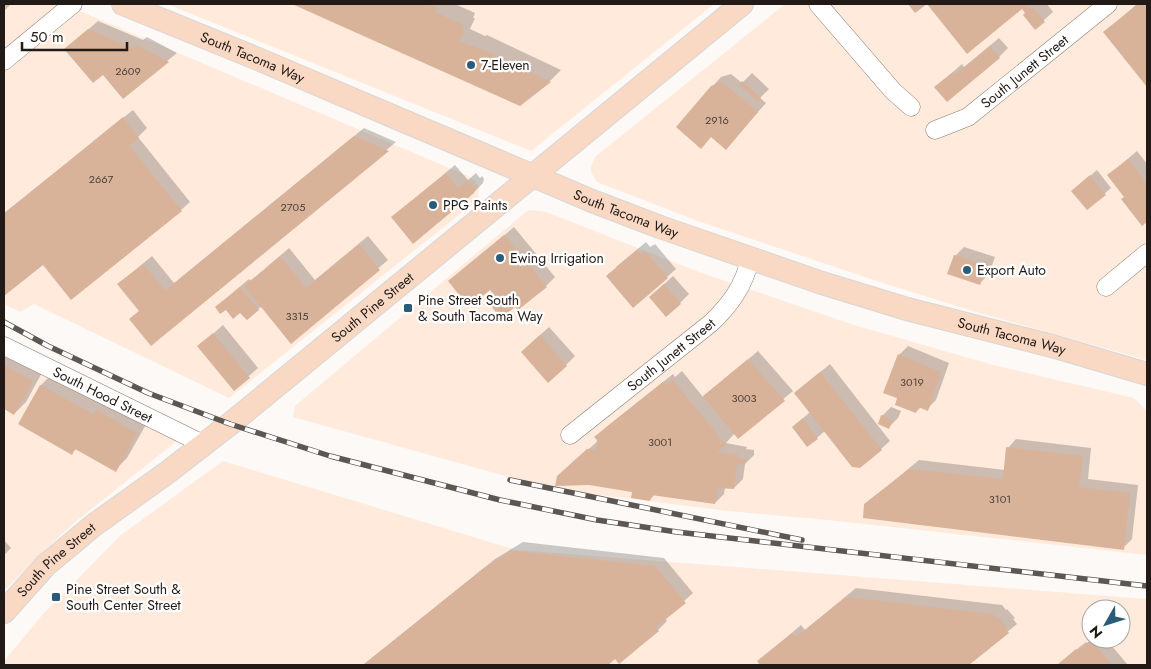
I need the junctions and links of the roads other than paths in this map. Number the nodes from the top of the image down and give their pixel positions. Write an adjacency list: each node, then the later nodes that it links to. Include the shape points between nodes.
1 (73, 4): 6 (street)
2 (125, 4): 9 (main road, South Tacoma Way)
3 (742, 4): 9 (main road, South Pine Street)
4 (818, 4): 7 (street)
5 (1108, 4): 8 (street, South Junett Street, via 968,117)
6 (4, 62)
7 (911, 107)
8 (935, 130)
9 (532, 175): 11 (main road, South Tacoma Way, via 609,208); 16 (main road, South Pine Street)
10 (1147, 254): 12 (street)
11 (750, 260): 14 (main road, South Tacoma Way, via 907,309); 15 (street, South Junett Street, via 741,286 712,324)
12 (1106, 287)
13 (4, 346): 16 (street, South Hood Street)
14 (1147, 374)
15 (570, 435)
16 (203, 444): 17 (main road, South Pine Street, via 46,565)
17 (4, 612)

